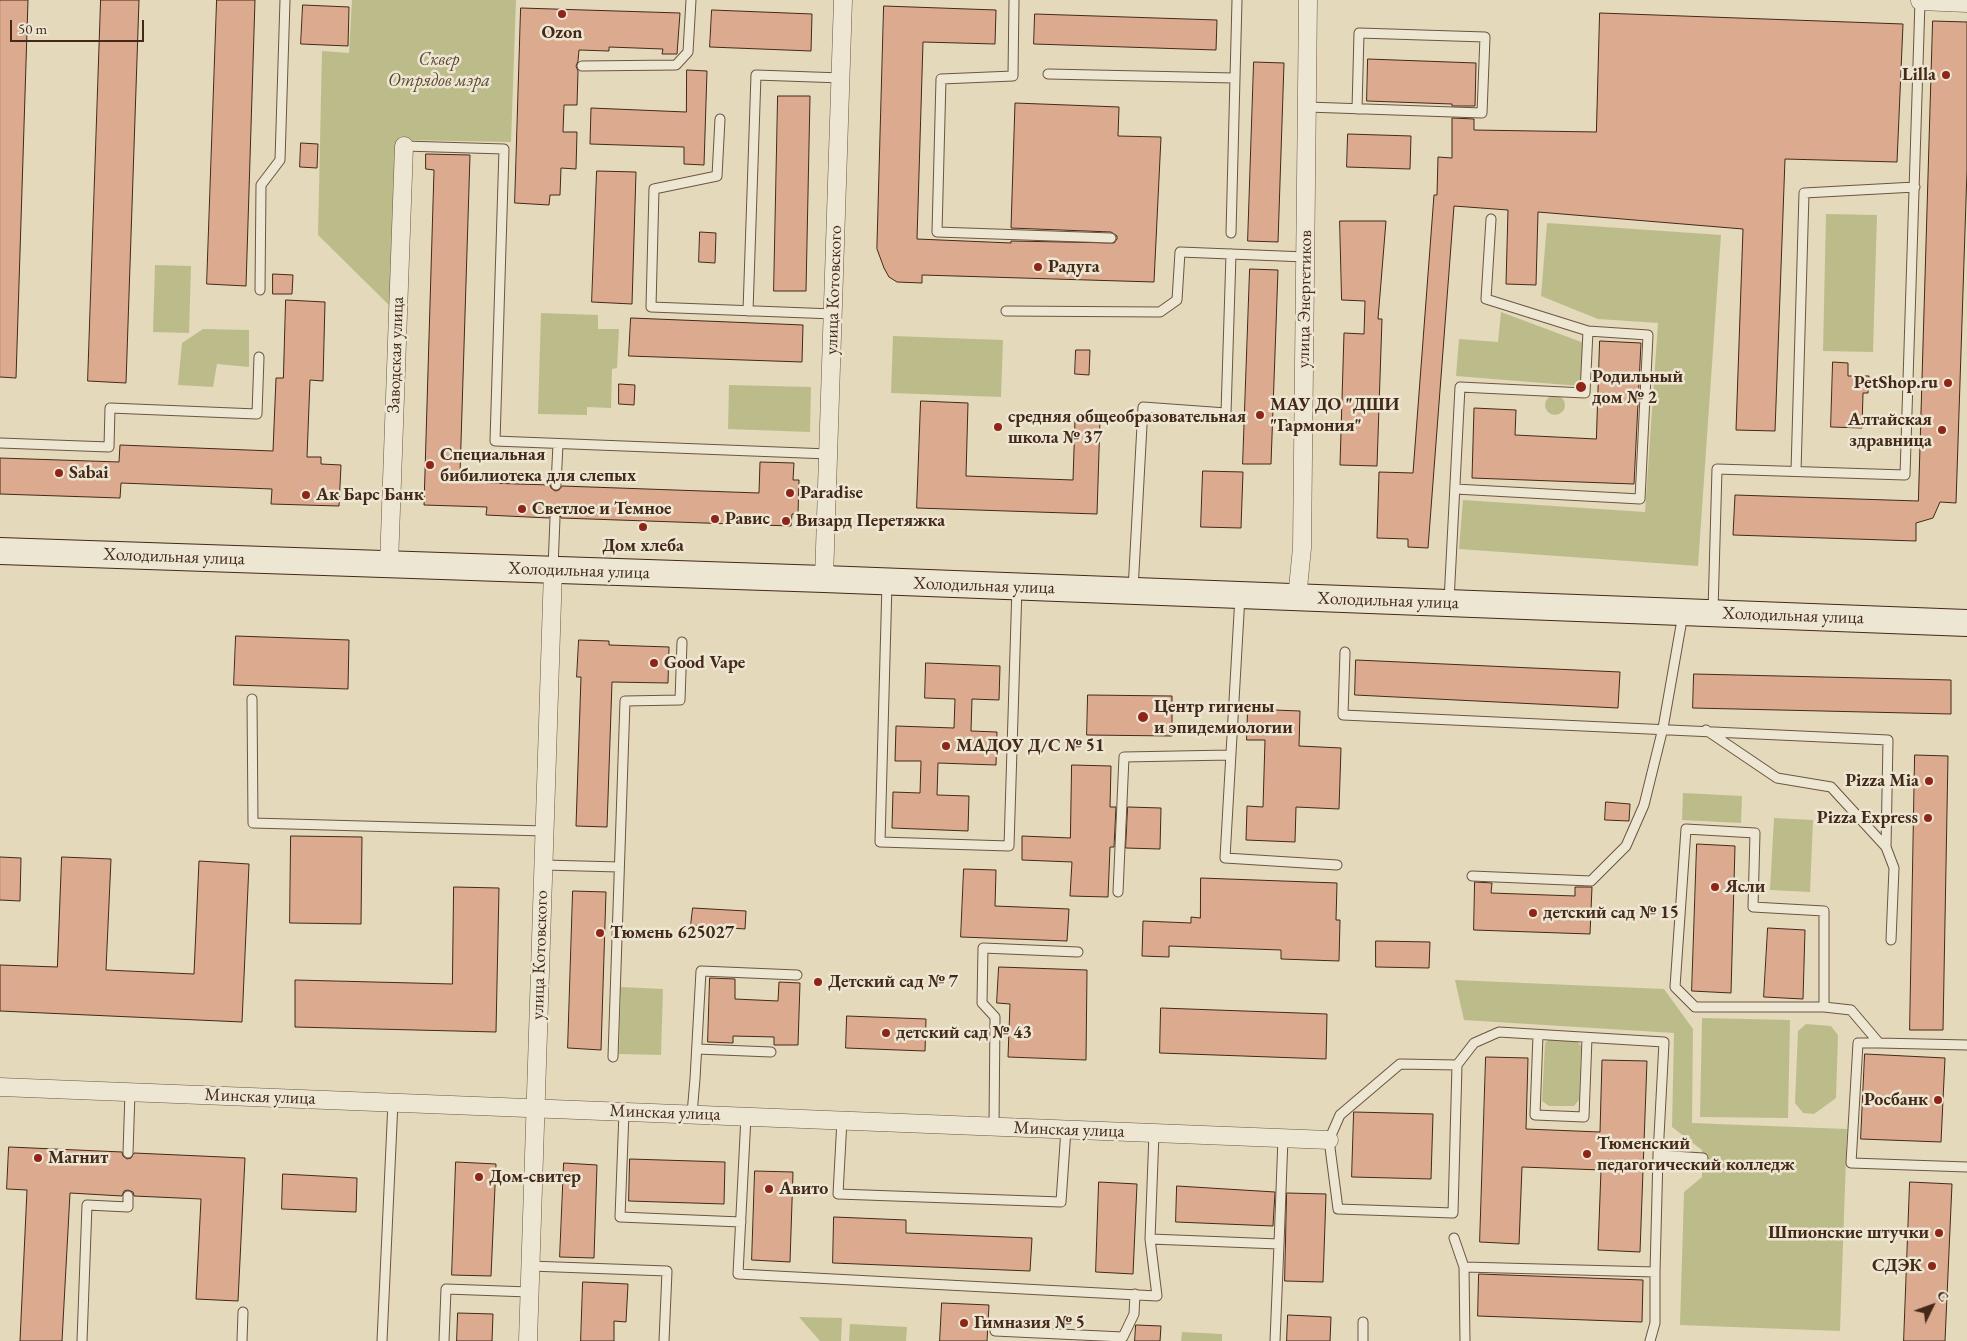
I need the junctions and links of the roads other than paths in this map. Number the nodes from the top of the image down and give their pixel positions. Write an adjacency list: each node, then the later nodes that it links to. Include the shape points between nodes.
1 (285, 0): 23 (lane, via 280,160 261,185)
2 (690, 0): 9 (lane, via 688,52 676,65)
3 (843, 0): 11 (street, улица Котовского)
4 (1014, 0): 20 (lane, via 1013,76 941,79 937,232)
5 (1237, 0): 12 (lane)
6 (1308, 0): 13 (street, улица Энергетиков)
7 (1920, 1): 8 (street); 17 (lane)
8 (1967, 3)
9 (582, 66)
10 (1048, 74): 12 (lane)
11 (842, 78): 24 (lane, via 756,75); 26 (street, улица Котовского)
12 (1234, 78): 19 (lane)
13 (1307, 107): 14 (lane); 22 (street, улица Энергетиков)
14 (1357, 108): 14 (lane, via 1482,113 1485,37 1359,33)
15 (720, 119): 24 (lane, via 717,176 654,189 651,307)
16 (404, 146): 30 (lane, via 504,149 494,441); 37 (street, Заводская улица)
17 (1914, 187): 32 (lane, via 1804,192); 32 (lane, via 1905,475)
18 (1491, 219): 27 (lane, via 1486,299)
19 (1231, 233)
20 (1111, 238)
21 (1231, 254): 22 (lane); 25 (lane, via 1180,252 1177,300 1160,312); 42 (lane, via 1226,413 1143,407)
22 (1306, 256): 44 (street, улица Энергетиков, via 1302,548)
23 (260, 290)
24 (748, 311): 26 (lane)
25 (1006, 311)
26 (834, 314): 31 (street, улица Котовского)
27 (1588, 332): 34 (lane, via 1585,393 1460,387); 34 (lane, via 1648,335 1640,499)
28 (259, 357): 29 (lane, via 257,414 110,408 109,447)
29 (0, 443)
30 (558, 444): 31 (lane); 33 (lane)
31 (829, 454): 39 (street, улица Котовского)
32 (1796, 471): 47 (lane, via 1717,469)
33 (556, 485)
34 (1455, 489): 45 (lane)
35 (555, 518): 38 (lane)
36 (0, 551): 37 (street, Холодильная улица)
37 (390, 564): 38 (street, Холодильная улица)
38 (553, 570): 39 (street, Холодильная улица); 55 (street, улица Котовского)
39 (824, 579): 40 (street, Холодильная улица)
40 (887, 582): 41 (street, Холодильная улица); 41 (lane, via 880,842 1009,846)
41 (1017, 587): 42 (street, Холодильная улица)
42 (1133, 592): 43 (street, Холодильная улица)
43 (1240, 596): 44 (street, Холодильная улица); 54 (lane)
44 (1297, 598): 45 (street, Холодильная улица)
45 (1449, 604): 46 (street, Холодильная улица)
46 (1683, 612): 47 (street, Холодильная улица); 52 (lane)
47 (1712, 613): 48 (street, Холодильная улица)
48 (1967, 623)
49 (682, 642): 59 (lane, via 680,700 624,700)
50 (1346, 652): 52 (lane, via 1343,715)
51 (252, 699): 55 (lane, via 253,823)
52 (1662, 728): 53 (lane); 60 (lane, via 1644,805 1626,846 1591,881)
53 (1706, 730): 56 (lane, via 1777,778 1831,787); 56 (lane, via 1888,740)
54 (1230, 755): 58 (lane, via 1225,858); 61 (lane, via 1124,756)
55 (545, 831): 57 (street, улица Котовского)
56 (1886, 847): 62 (lane, via 1894,868)
57 (544, 865): 59 (lane); 77 (street, улица Котовского)
58 (1337, 865)
59 (619, 867): 72 (lane)
60 (1472, 876)
61 (1118, 892)
62 (1890, 940)
63 (1078, 952): 82 (lane, via 983,948 982,1003 994,1017)
64 (797, 975): 70 (lane, via 700,971)
65 (1824, 1007): 65 (lane, via 1824,911 1753,907 1755,833 1686,829 1675,987 1695,1007); 68 (lane, via 1851,1010)
66 (1538, 1035): 67 (lane); 67 (lane, via 1535,1115 1584,1117); 73 (lane, via 1499,1032 1474,1043)
67 (1587, 1038): 88 (lane, via 1664,1042)
68 (1880, 1043): 69 (lane); 90 (lane, via 1858,1043 1851,1163)
69 (1967, 1046)
70 (697, 1049): 71 (lane); 79 (lane)
71 (771, 1052)
72 (613, 1057)
73 (1457, 1065): 86 (lane, via 1400,1064 1340,1115); 86 (lane, via 1453,1212 1338,1209)
74 (0, 1086): 75 (street, Минская улица)
75 (130, 1092): 76 (street, Минская улица); 87 (lane)
76 (393, 1102): 77 (street, Минская улица); 106 (lane)
77 (535, 1108): 78 (street, Минская улица); 96 (street, улица Котовского)
78 (624, 1112): 79 (street, Минская улица); 92 (lane, via 620,1217)
79 (692, 1114): 80 (street, Минская улица)
80 (746, 1116): 81 (street, Минская улица); 92 (lane)
81 (842, 1120): 82 (street, Минская улица); 83 (lane, via 838,1194 1060,1202)
82 (994, 1126): 83 (street, Минская улица)
83 (1066, 1129): 84 (street, Минская улица)
84 (1154, 1133): 85 (street, Минская улица); 94 (lane)
85 (1283, 1138): 86 (street, Минская улица); 95 (lane)
86 (1329, 1140)
87 (128, 1153)
88 (1658, 1155): 89 (lane); 98 (lane)
89 (1702, 1158)
90 (1967, 1167)
91 (128, 1196): 104 (lane, via 128,1207 87,1206)
92 (741, 1222): 100 (lane, via 738,1274)
93 (1454, 1238): 97 (lane)
94 (1150, 1239): 95 (lane); 100 (lane, via 1157,1296)
95 (1279, 1244): 110 (lane)
96 (530, 1266): 99 (street, улица Котовского); 109 (lane, via 667,1271)
97 (1464, 1266): 98 (lane); 112 (lane)
98 (1654, 1272): 113 (lane, via 1655,1323)
99 (529, 1292): 107 (lane, via 446,1289); 108 (street, улица Котовского)
100 (1135, 1294): 103 (lane, via 1134,1314 1123,1337)
101 (243, 1312): 105 (lane)
102 (1363, 1322): 111 (lane)
103 (995, 1331)
104 (82, 1341)
105 (242, 1341)
106 (382, 1341)
107 (444, 1341)
108 (528, 1341)
109 (664, 1341)
110 (1275, 1341)
111 (1363, 1341)
112 (1465, 1341)
113 (1650, 1341)

